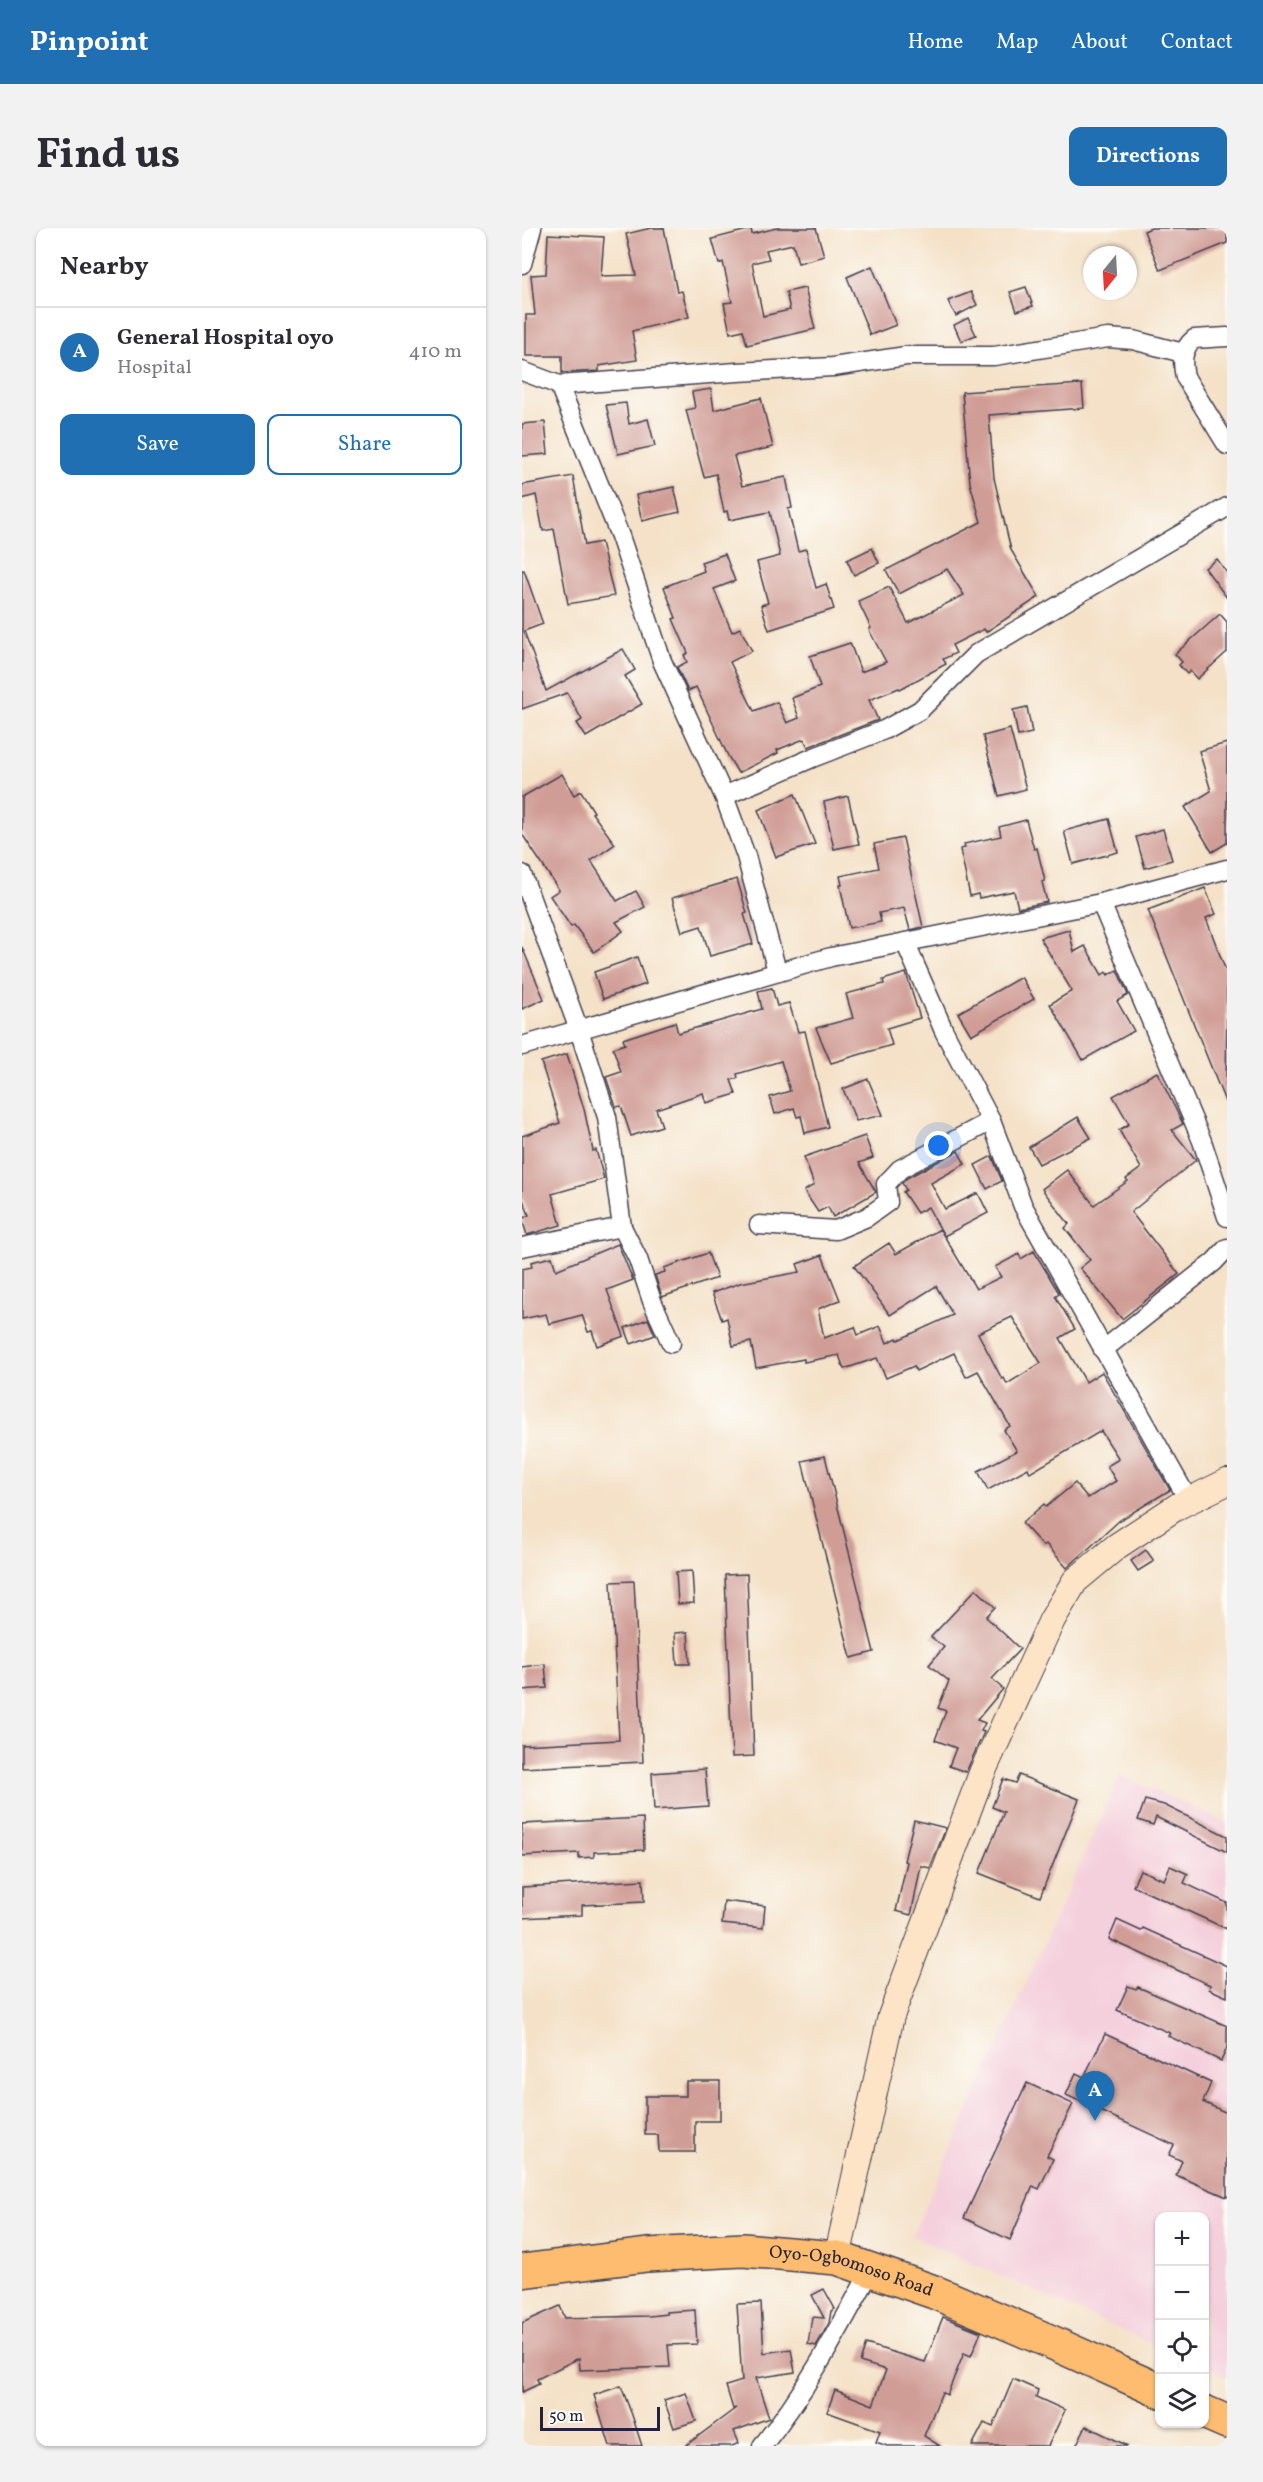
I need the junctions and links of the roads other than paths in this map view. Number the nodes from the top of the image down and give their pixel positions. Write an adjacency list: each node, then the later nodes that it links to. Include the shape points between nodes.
1 (532, 228): 2 (street)
2 (522, 264)
3 (1227, 337): 4 (street, via 1194,339)
4 (1183, 353): 6 (street, via 1134,340 1108,338 994,356 906,356 833,367); 7 (street, via 1185,377)
5 (522, 371): 6 (street)
6 (559, 385): 9 (street, via 620,536 662,661)
7 (1227, 445)
8 (1227, 507): 9 (street, via 976,654 921,710 884,730)
9 (724, 796): 14 (street, via 746,856)
10 (1227, 869): 12 (street)
11 (522, 874): 15 (street)
12 (1101, 903): 13 (street); 18 (street, via 1202,1141)
13 (905, 942): 14 (street); 17 (street, via 944,1031)
14 (777, 971): 15 (street)
15 (579, 1030): 16 (street); 20 (street, via 607,1117)
16 (522, 1046)
17 (991, 1121): 19 (street, via 900,1169 886,1184 888,1202 856,1222 836,1230); 24 (street, via 1023,1206)
18 (1227, 1217)
19 (759, 1225)
20 (622, 1227): 21 (street); 23 (street)
21 (522, 1247)
22 (1227, 1248): 24 (street)
23 (671, 1343)
24 (1103, 1350): 26 (street)
25 (1227, 1482): 26 (street)
26 (1189, 1501): 27 (street, via 1117,1545 1075,1581 1052,1620 982,1773 891,2016)
27 (837, 2258): 28 (highway, Oyo-Ogbomoso Road); 29 (highway, Oyo-Ogbomoso Road, via 743,2250 647,2255)
28 (871, 2270): 30 (highway, Oyo-Ogbomoso Road, via 934,2292); 33 (street, via 829,2347)
29 (525, 2273)
30 (1155, 2389)
31 (1209, 2414): 32 (highway)
32 (1227, 2422)
33 (762, 2446)

